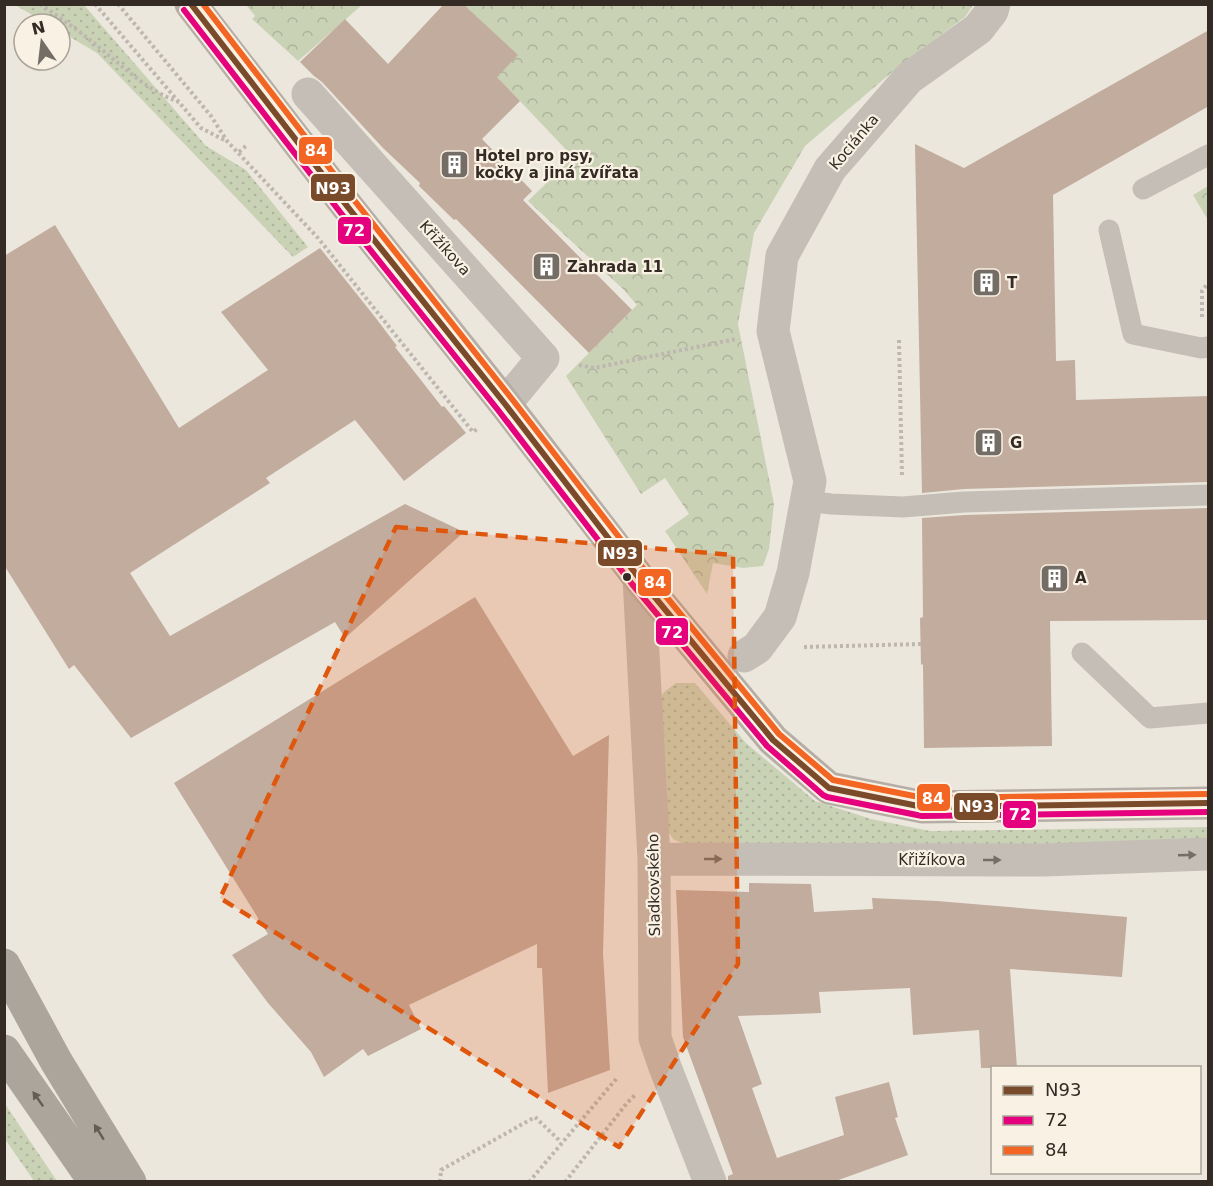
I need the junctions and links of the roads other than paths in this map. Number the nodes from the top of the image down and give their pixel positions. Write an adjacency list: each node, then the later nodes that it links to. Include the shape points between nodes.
1 (191, 4): 8 (street)
2 (994, 4): 10 (street, Kociánka, via 978,29 909,78 830,169 782,256 773,331 810,481)
3 (308, 94): 8 (street, Křižíkova, via 543,358)
4 (1209, 155): 5 (lane)
5 (1143, 189)
6 (1109, 230): 7 (lane, via 1133,334 1201,348)
7 (1209, 346)
8 (505, 404): 11 (street)
9 (1209, 495): 10 (lane, via 903,507)
10 (807, 501): 13 (street, Kociánka, via 780,617 757,648)
11 (639, 578): 15 (street, via 773,740 829,788 923,807); 17 (street, Sladkovského)
12 (1082, 653): 14 (lane, via 1150,718)
13 (744, 656)
14 (1209, 713)
15 (1209, 803)
16 (1209, 854): 17 (street, Křižíkova, one-way to 16, via 1044,860)
17 (654, 859): 22 (street, Sladkovského, via 655,1038)
18 (4, 965): 21 (highway, one-way to 18, via 56,1061)
19 (4, 1051): 20 (highway, one-way to 19)
20 (95, 1182)
21 (130, 1182)
22 (710, 1182)

